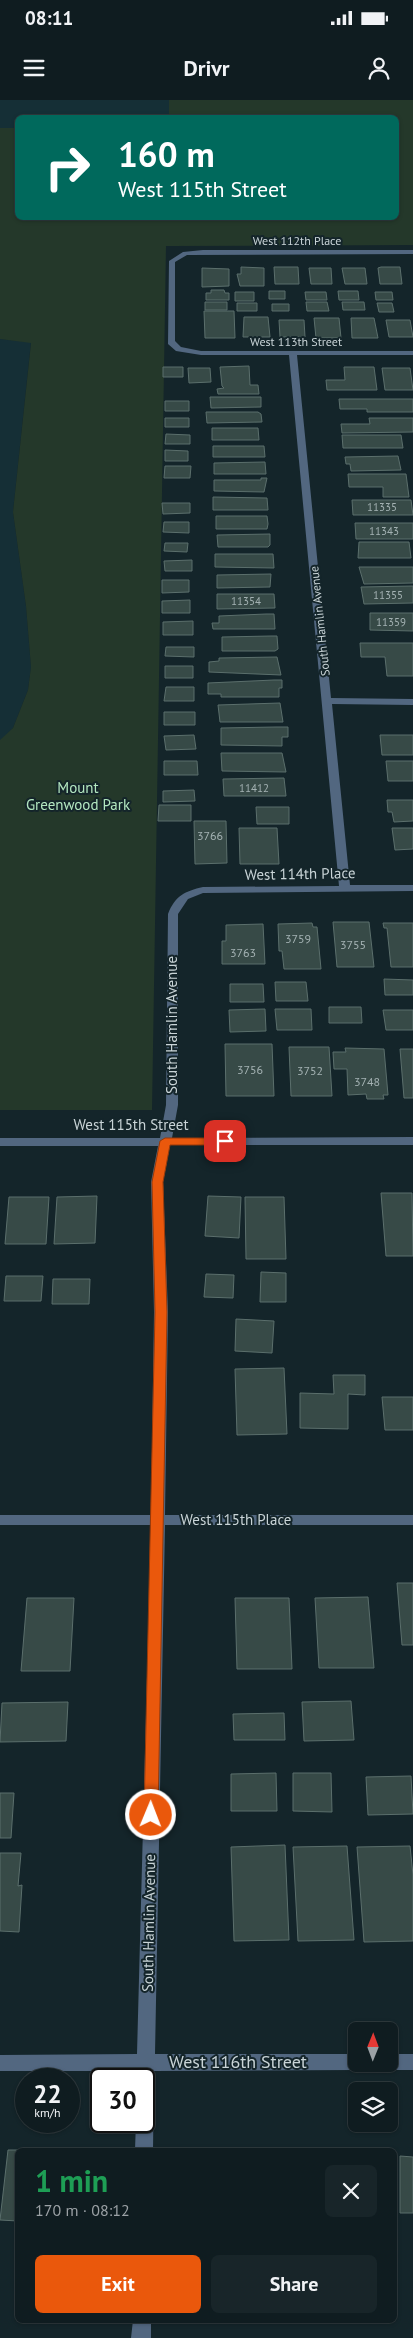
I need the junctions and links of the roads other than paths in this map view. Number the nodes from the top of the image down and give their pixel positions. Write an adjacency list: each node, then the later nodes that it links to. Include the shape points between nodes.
1 (413, 252): 2 (street, West 112th Place, via 203,252 180,255 172,261 171,324 171,342)
2 (179, 349): 3 (street, West 113th Street, via 201,353)
3 (293, 353): 4 (street, West 113th Street); 5 (street, South Hamlin Avenue)
4 (413, 353)
5 (328, 702): 6 (street); 7 (street, South Hamlin Avenue)
6 (413, 702)
7 (345, 888): 8 (street, West 114th Place); 9 (street, West 114th Place, via 203,890)
8 (413, 888)
9 (187, 894): 10 (street, South Hamlin Avenue, via 178,901 173,914 172,1105)
10 (165, 1141): 11 (street, West 115th Street); 12 (street, West 115th Street); 14 (street, South Hamlin Avenue, via 157,1182 161,1312)
11 (413, 1141)
12 (0, 1142)
13 (0, 1520): 14 (street, West 115th Place)
14 (158, 1520): 15 (street, West 115th Place); 20 (street, South Hamlin Avenue)
15 (413, 1520)
16 (348, 2062): 20 (street, West 116th Street)
17 (398, 2062): 18 (street)
18 (413, 2062)
19 (0, 2063): 20 (street, West 116th Street)
20 (146, 2063): 21 (street, South Hamlin Avenue)
21 (144, 2148)
22 (142, 2323): 23 (street)
23 (141, 2338)

